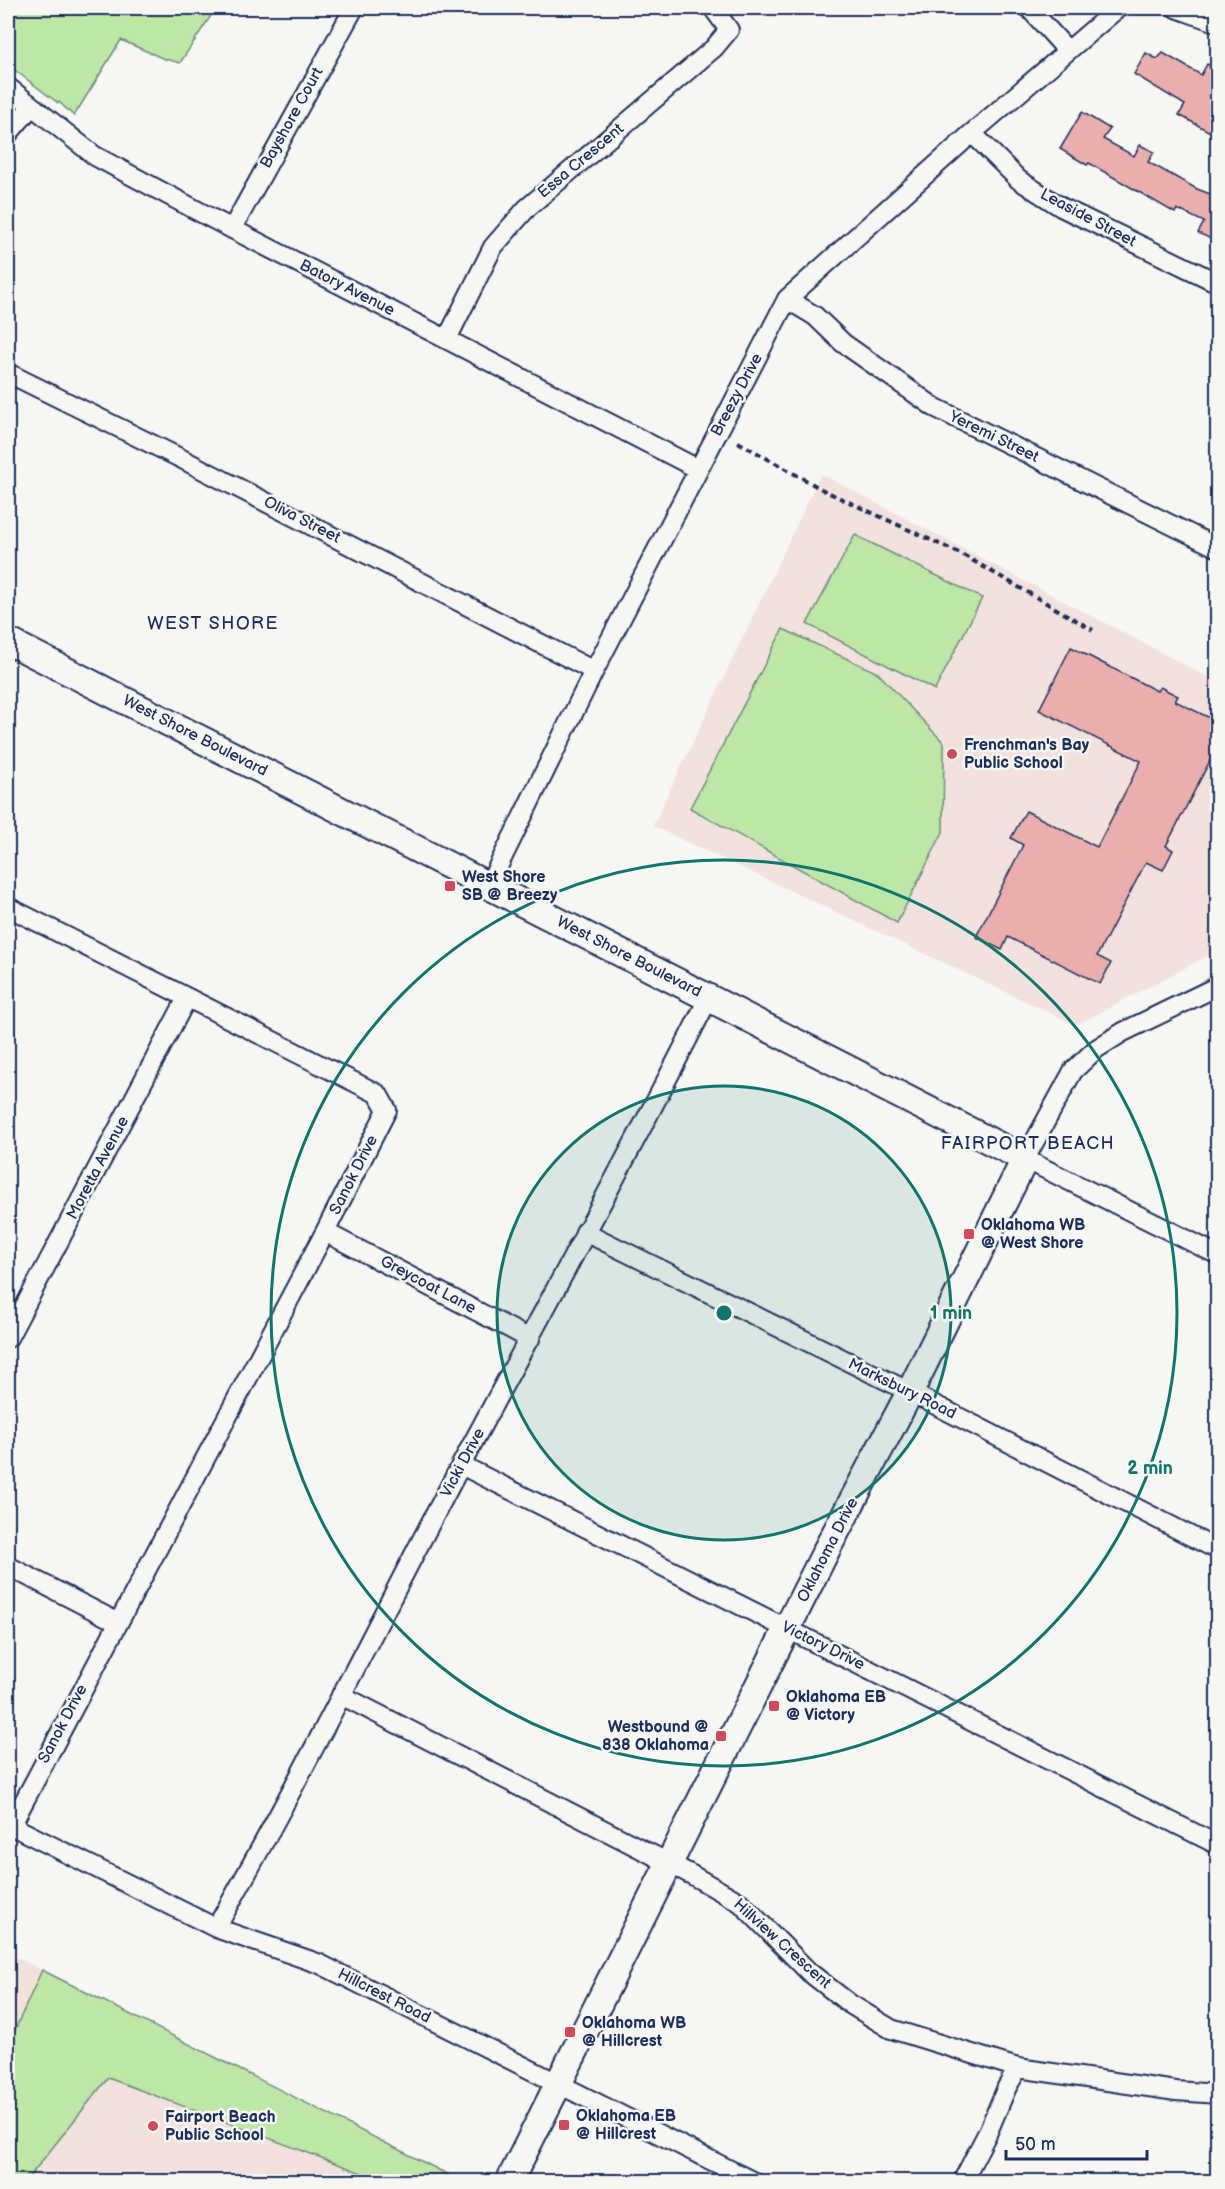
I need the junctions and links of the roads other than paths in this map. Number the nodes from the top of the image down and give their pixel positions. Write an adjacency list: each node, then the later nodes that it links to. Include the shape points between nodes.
1 (354, 8): 12 (street, Bayshore Court)
2 (713, 8): 15 (street, Essa Crescent, via 729,30 714,48 527,207 493,248)
3 (1029, 8): 7 (street)
4 (1118, 8): 7 (street, Breezy Drive)
5 (1176, 8): 6 (street)
6 (1218, 23)
7 (1067, 50): 10 (street, Breezy Drive)
8 (8, 87): 9 (street, Batory Avenue)
9 (31, 107): 11 (street); 12 (street, Batory Avenue, via 95,156)
10 (972, 133): 13 (street, Leaside Street, via 1019,180 1061,207); 14 (street, Breezy Drive)
11 (8, 135)
12 (232, 229): 15 (street, Batory Avenue)
13 (1218, 284)
14 (787, 299): 17 (street, Breezy Drive); 18 (street, Yeremi Street, via 934,408)
15 (447, 339): 17 (street, Batory Avenue)
16 (8, 373): 20 (street, Oliva Street)
17 (698, 469): 20 (street, Breezy Drive)
18 (1218, 548)
19 (8, 641): 21 (street, West Shore Boulevard)
20 (594, 670): 21 (street, Breezy Drive)
21 (489, 885): 24 (street, West Shore Boulevard)
22 (8, 907): 25 (street, Sanok Drive)
23 (1218, 986): 26 (street, Oklahoma Drive, via 1096,1049 1073,1071)
24 (709, 997): 26 (street, West Shore Boulevard); 28 (street, Vicki Drive)
25 (187, 998): 27 (street, Sanok Drive, via 378,1094 387,1110); 30 (street, Moretta Avenue)
26 (1025, 1159): 29 (street, West Shore Boulevard); 32 (street, Oklahoma Drive)
27 (325, 1232): 31 (street, Greycoat Lane); 36 (street, Sanok Drive)
28 (585, 1232): 31 (street, Vicki Drive); 32 (street, Marksbury Road)
29 (1218, 1256)
30 (8, 1338)
31 (530, 1339): 33 (street, Vicki Drive)
32 (910, 1392): 34 (street, Marksbury Road); 37 (street, Oklahoma Drive)
33 (461, 1465): 37 (street, Victory Drive); 38 (street, Vicki Drive)
34 (1218, 1550)
35 (8, 1566): 36 (street)
36 (117, 1622): 39 (street, Sanok Drive)
37 (788, 1629): 40 (street, Victory Drive); 41 (street, Oklahoma Drive)
38 (341, 1695): 41 (street, Hillview Crescent); 42 (street, Vicki Drive)
39 (9, 1825): 42 (street, Hillcrest Road)
40 (1218, 1845)
41 (668, 1863): 43 (street, Hillview Crescent, via 741,1903 809,1972 891,2029); 44 (street, Oklahoma Drive)
42 (216, 1928): 44 (street, Hillcrest Road, via 320,1964)
43 (1018, 2068): 45 (street, Hillview Crescent); 48 (street)
44 (558, 2082): 46 (street, Oklahoma Drive); 47 (street, Hillcrest Road)
45 (1218, 2094)
46 (509, 2181)
47 (754, 2181)
48 (962, 2181)

